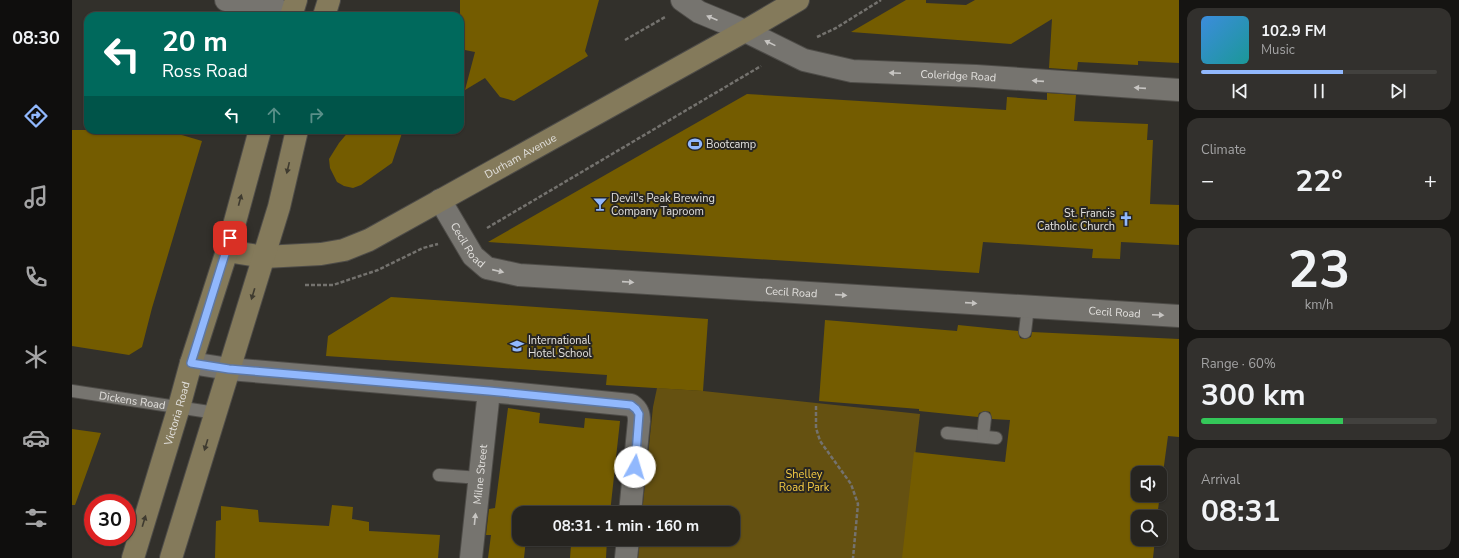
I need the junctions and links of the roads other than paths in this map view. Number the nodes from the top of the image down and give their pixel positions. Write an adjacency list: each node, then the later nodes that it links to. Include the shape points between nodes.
1 (226, 0): 6 (street, via 267,4)
2 (296, 0): 7 (main road)
3 (329, 0): 8 (main road)
4 (798, 0): 9 (main road, Durham Avenue)
5 (685, 2): 9 (street, Coleridge Road, one-way to 5, via 699,12)
6 (283, 12)
7 (292, 12)
8 (325, 12)
9 (745, 31): 10 (street, Coleridge Road, one-way to 9, via 976,76 852,71 804,60); 13 (main road, Durham Avenue)
10 (1179, 90)
11 (259, 134): 14 (main road, Victoria Road, one-way to 11)
12 (296, 134): 15 (main road, one-way to 15)
13 (440, 200): 15 (main road, Durham Avenue, via 369,240 344,250); 16 (street, Cecil Road, one-way to 16, via 473,256 487,268 519,275)
14 (227, 251): 15 (main road, Durham Avenue); 19 (main road, Victoria Road)
15 (264, 257): 20 (main road, one-way to 20)
16 (1028, 307): 17 (street, Cecil Road, one-way to 17); 18 (lane)
17 (1179, 316)
18 (1025, 332)
19 (191, 363): 20 (street); 23 (main road, Victoria Road)
20 (229, 369): 22 (street); 24 (main road)
21 (72, 391): 23 (lane, Dickens Road)
22 (489, 391): 30 (street, Milne Street); 31 (street, via 624,404 636,409 639,421)
23 (179, 407): 24 (lane, Dickens Road); 33 (main road, Victoria Road, one-way to 23)
24 (216, 414): 34 (main road, one-way to 34)
25 (985, 418): 27 (lane)
26 (947, 433): 27 (lane)
27 (983, 436): 28 (lane)
28 (996, 438)
29 (439, 475): 30 (lane)
30 (480, 478): 35 (street, Milne Street, one-way to 30)
31 (631, 506)
32 (627, 546): 36 (street)
33 (132, 558)
34 (171, 558)
35 (471, 558)
36 (626, 558)

